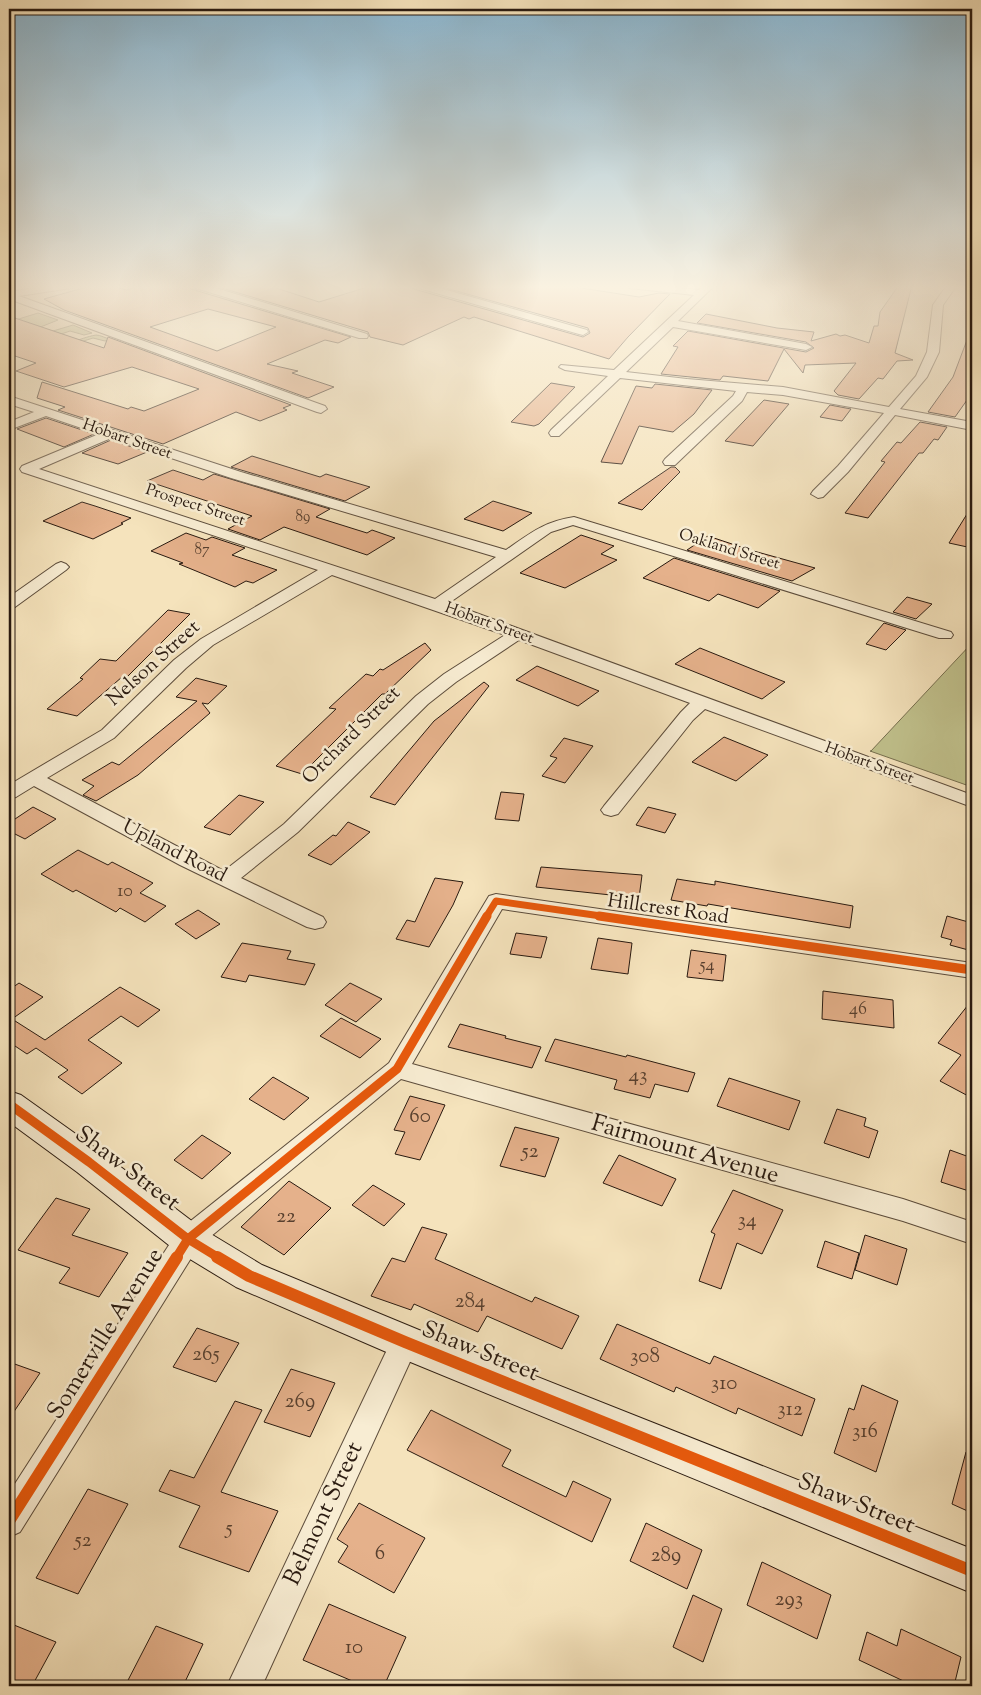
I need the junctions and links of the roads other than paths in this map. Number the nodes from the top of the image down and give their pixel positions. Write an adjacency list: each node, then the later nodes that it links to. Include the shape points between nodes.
1 (194, 364): 8 (street)
2 (628, 364): 5 (street)
3 (928, 364): 9 (street, via 918,382)
4 (565, 368): 5 (street)
5 (617, 374): 6 (street); 13 (street)
6 (743, 388): 9 (street, via 792,393); 15 (street, via 738,398)
7 (9, 400): 10 (street, Hobart Street)
8 (320, 409)
9 (892, 411): 12 (street); 16 (street, via 843,470)
10 (45, 412): 11 (street); 14 (street, Hobart Street)
11 (9, 426)
12 (972, 426)
13 (555, 433)
14 (110, 434): 17 (street, Hobart Street, via 263,484); 19 (street, Prospect Street, via 27,469)
15 (670, 462)
16 (818, 494)
17 (507, 555): 21 (street, Hobart Street); 23 (street, Oakland Street, via 552,525 579,522)
18 (61, 567): 20 (street)
19 (330, 570): 21 (street, Prospect Street); 25 (street, Nelson Street, via 198,649 108,734)
20 (9, 604)
21 (436, 605): 22 (street, Hobart Street)
22 (516, 634): 24 (street, Hobart Street); 29 (street, Orchard Street, via 422,700 291,828)
23 (945, 635)
24 (702, 702): 27 (street, Hobart Street); 28 (street)
25 (34, 779): 26 (street, Nelson Street); 29 (street, Upland Road)
26 (9, 793)
27 (972, 801)
28 (611, 810)
29 (227, 879): 30 (street, Upland Road)
30 (315, 922)
31 (972, 970): 32 (street, Hillcrest Road, via 496,901)
32 (426, 1021): 33 (street, Somerville Avenue)
33 (397, 1069): 35 (street, Fairmount Avenue, via 894,1208); 36 (street, Somerville Avenue)
34 (9, 1104): 36 (street, Shaw Street)
35 (972, 1233)
36 (188, 1239): 37 (street, Shaw Street, via 249,1276); 38 (street, Somerville Avenue)
37 (405, 1342): 39 (street, Shaw Street); 40 (street, Belmont Street)
38 (9, 1521)
39 (972, 1571)
40 (244, 1686)

